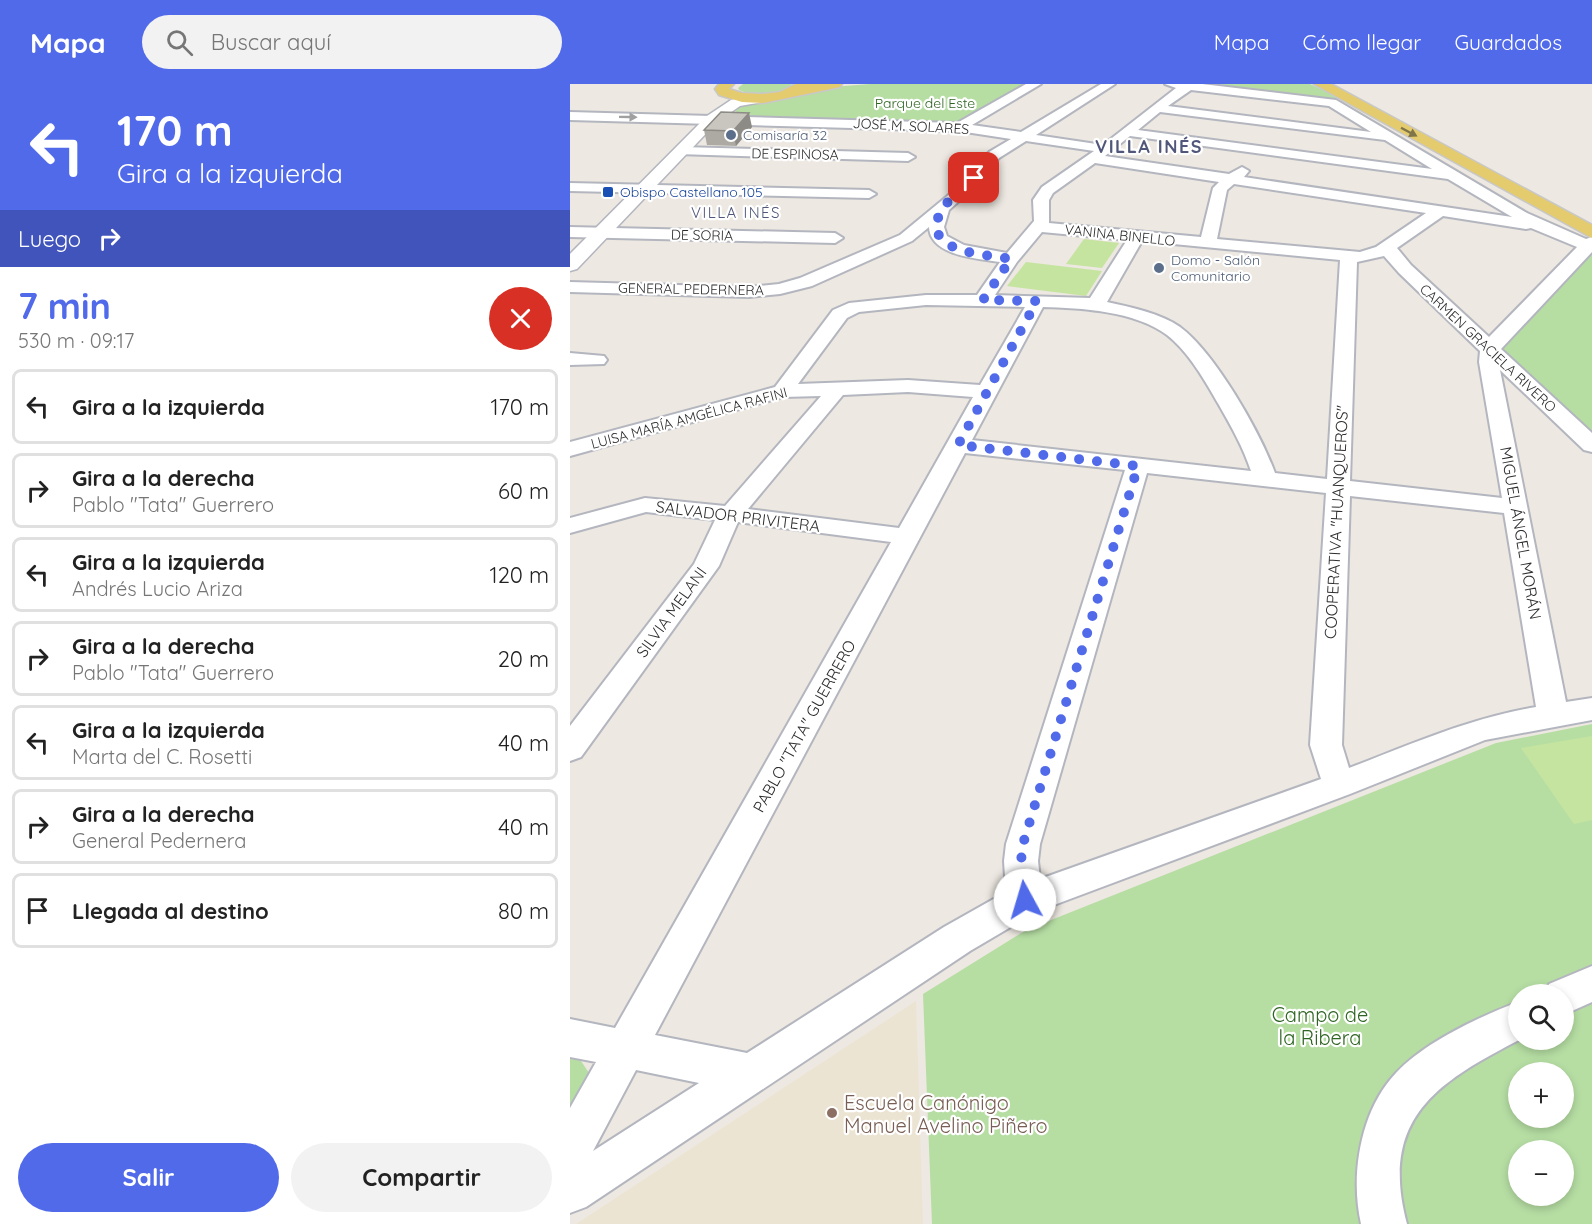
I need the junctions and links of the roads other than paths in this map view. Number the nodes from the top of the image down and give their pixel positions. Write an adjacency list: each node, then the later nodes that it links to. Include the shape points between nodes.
1 (835, 84): 8 (main road)
2 (1035, 84): 15 (street)
3 (1109, 84): 17 (street, GENERAL PEDERNERA)
4 (1171, 84): 7 (street)
5 (1321, 84): 25 (main road, one-way to 25)
6 (1344, 84): 18 (main road)
7 (1193, 85): 11 (street); 19 (street, via 1332,103)
8 (800, 88): 10 (main road)
9 (728, 96): 10 (street); 13 (street)
10 (763, 98)
11 (1157, 108): 14 (street); 16 (street)
12 (570, 116): 13 (street, JOSÉ M. SOLARES, one-way to 13)
13 (712, 119): 15 (street, JOSÉ M. SOLARES); 21 (street)
14 (1288, 125): 19 (street); 22 (street)
15 (959, 127): 17 (street, JOSÉ M. SOLARES)
16 (1126, 132): 20 (street); 22 (street)
17 (1024, 136): 20 (street, JOSÉ M. SOLARES); 31 (street, GENERAL PEDERNERA, via 990,159)
18 (1450, 136)
19 (1390, 137): 26 (street)
20 (1106, 148): 24 (street)
21 (682, 151): 23 (street, DE ESPINOSA); 29 (street)
22 (1264, 151): 26 (street); 27 (street)
23 (908, 157)
24 (1092, 158): 27 (street); 34 (street, via 1042,195)
25 (1485, 166): 26 (street); 39 (main road)
26 (1454, 174): 33 (street)
27 (1230, 179): 32 (street); 40 (street, via 1220,188)
28 (570, 187): 29 (street)
29 (645, 189): 30 (street); 36 (street)
30 (869, 194)
31 (941, 210): 43 (street, via 936,229 945,244); 46 (street, GENERAL PEDERNERA, via 898,243 794,286 749,292)
32 (1439, 212): 33 (street); 41 (street, VANINA BINELLO)
33 (1515, 219): 39 (street)
34 (1039, 227): 37 (street, VANINA BINELLO); 43 (street)
35 (570, 232): 36 (street, DE SORIA)
36 (601, 233): 38 (street, DE SORIA); 45 (street)
37 (1137, 237): 40 (street, VANINA BINELLO); 49 (street)
38 (835, 238)
39 (1591, 240): 50 (street)
40 (1208, 244): 42 (street, VANINA BINELLO)
41 (1388, 247): 42 (street, VANINA BINELLO, via 1376,254); 44 (street, CARMEN GRACIELA RIVERO)
42 (1355, 257): 44 (street); 63 (street, COOPERATIVA "HUANQUEROS")
43 (1011, 259): 47 (street)
44 (1400, 264): 50 (street, CARMEN GRACIELA RIVERO)
45 (570, 265)
46 (570, 287)
47 (983, 300): 48 (street); 55 (street, via 926,300 849,309 840,314)
48 (1037, 301): 49 (street); 57 (street, PABLO "TATA" GUERRERO)
49 (1096, 304): 62 (street, via 1178,335 1215,382 1258,454)
50 (1490, 351): 53 (street, CARMEN GRACIELA RIVERO); 56 (street, MIGUEL ÁNGEL MORÁN)
51 (570, 359): 52 (street)
52 (597, 360)
53 (1529, 387): 56 (street, via 1510,384); 59 (street, CARMEN GRACIELA RIVERO)
54 (836, 389): 55 (street, LUISA MARÍA AMGÉLICA RAFINI); 57 (street, LUISA MARÍA AMGÉLICA RAFINI, via 925,386); 65 (street, SILVIA MELANI)
55 (782, 391): 60 (street, LUISA MARÍA AMGÉLICA RAFINI)
56 (1495, 391): 64 (street, MIGUEL ÁNGEL MORÁN)
57 (988, 392): 58 (street, PABLO "TATA" GUERRERO)
58 (958, 445): 61 (street); 67 (street, PABLO "TATA" GUERRERO)
59 (1592, 445)
60 (570, 449)
61 (1138, 466): 62 (street); 72 (street, via 1023,844)
62 (1266, 480): 63 (street)
63 (1337, 487): 64 (street); 71 (street, COOPERATIVA "HUANQUEROS", via 1326,745)
64 (1517, 507): 69 (street, MIGUEL ÁNGEL MORÁN)
65 (730, 515): 66 (street, SALVADOR PRIVITERA, via 645,505); 67 (street, SALVADOR PRIVITERA); 70 (street, SILVIA MELANI, via 706,566)
66 (570, 526)
67 (908, 537): 77 (street, PABLO "TATA" GUERRERO)
68 (1592, 709): 69 (street)
69 (1553, 716): 71 (street, via 1485,728)
70 (570, 749)
71 (1339, 784): 72 (street)
72 (1025, 900): 78 (street, via 957,939)
73 (1592, 982): 74 (street)
74 (1574, 991)
75 (1508, 1026): 81 (street, via 1425,1074 1403,1095 1383,1145 1377,1183)
76 (570, 1038): 77 (street)
77 (625, 1049): 78 (street); 79 (street, PABLO "TATA" GUERRERO)
78 (752, 1074): 80 (street)
79 (570, 1150)
80 (570, 1191)
81 (1384, 1224)

